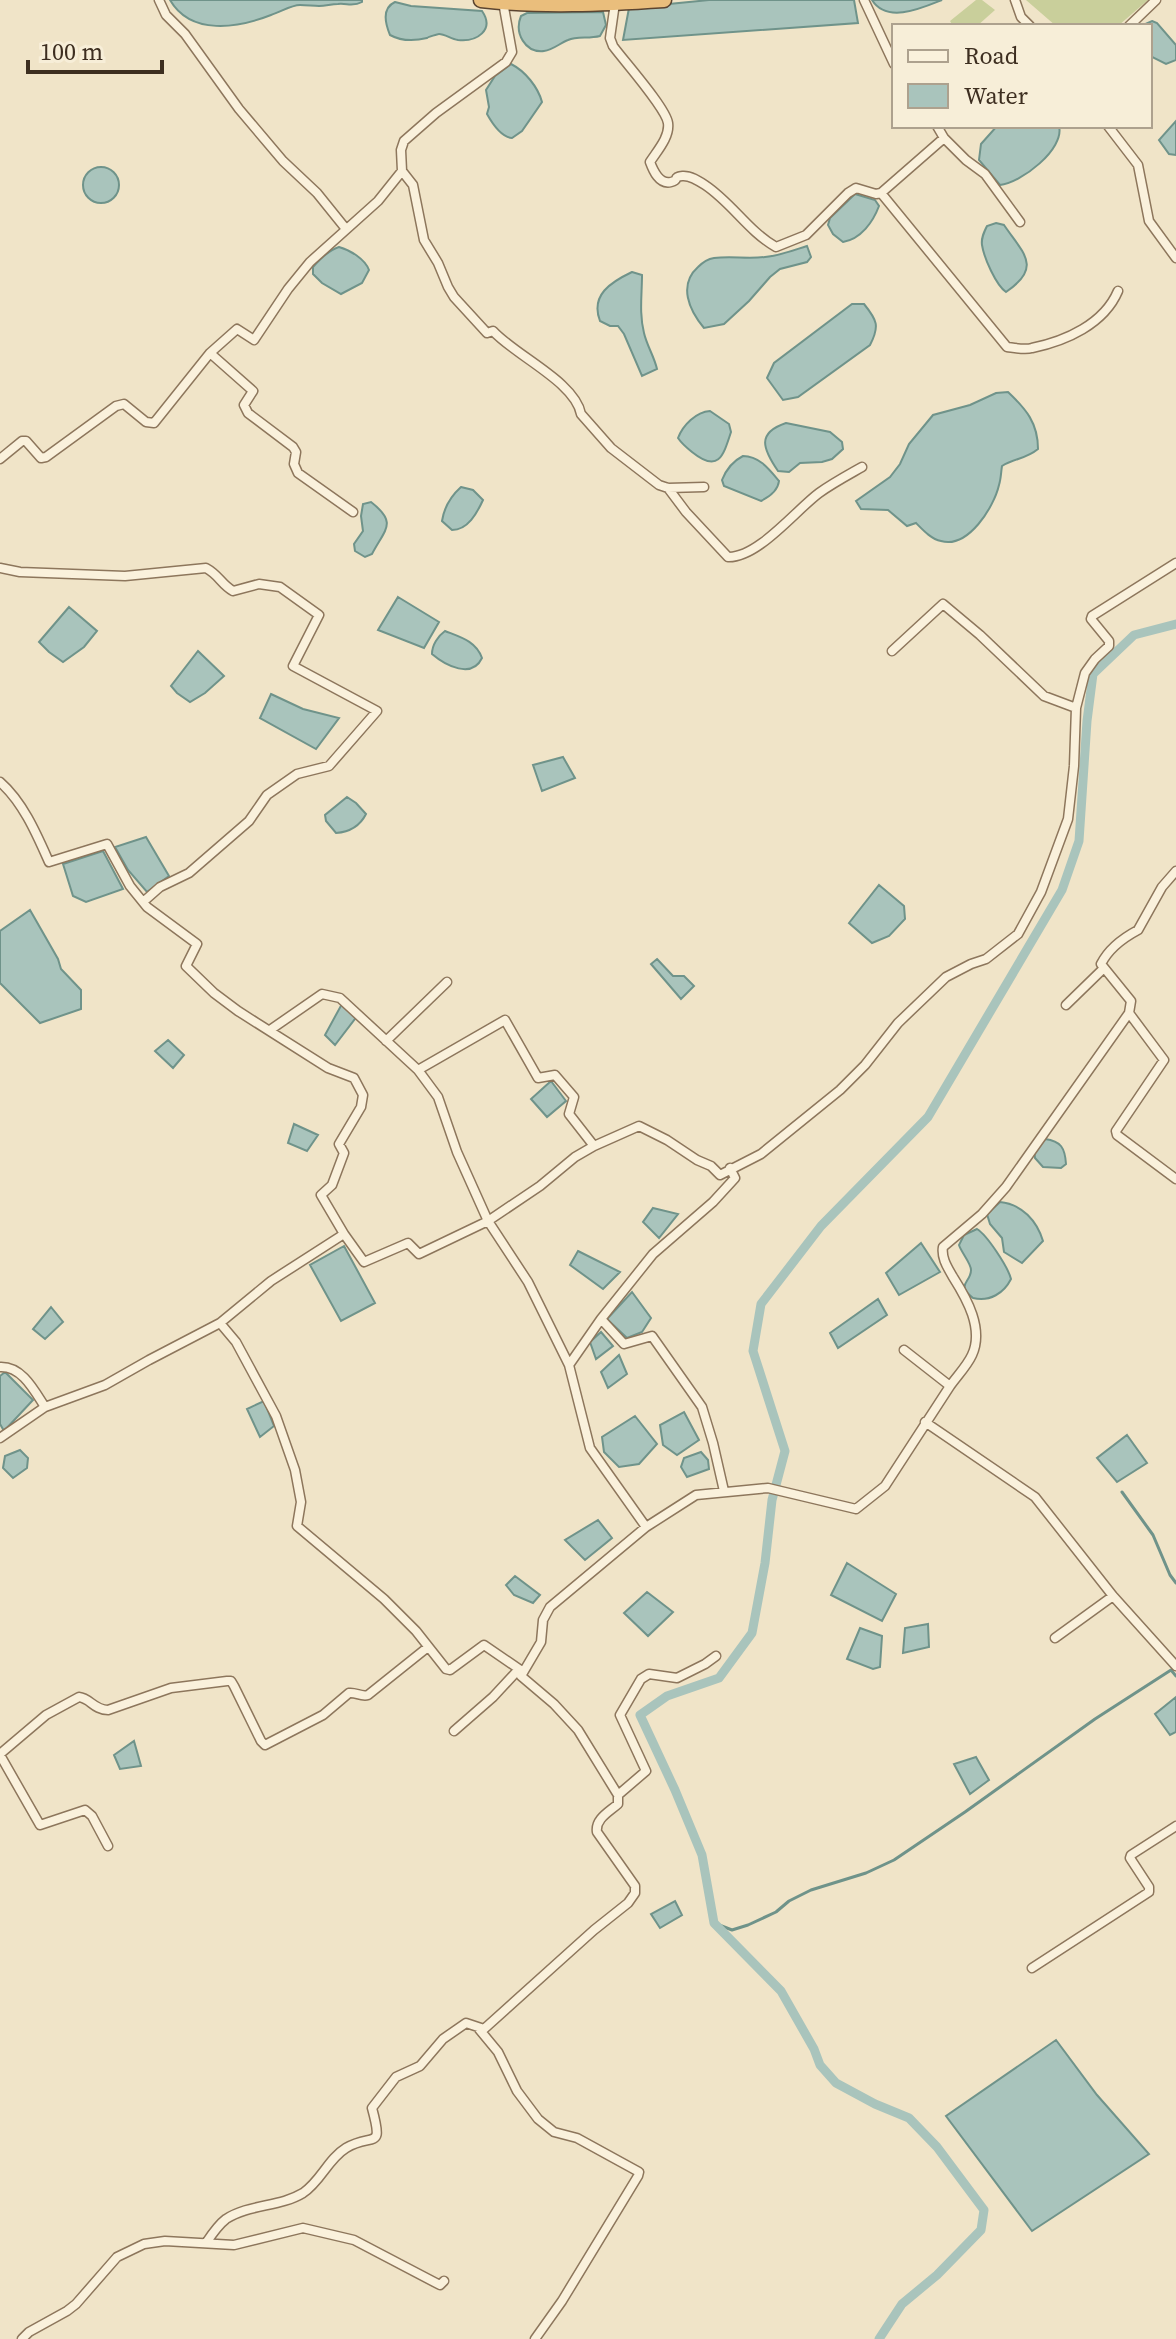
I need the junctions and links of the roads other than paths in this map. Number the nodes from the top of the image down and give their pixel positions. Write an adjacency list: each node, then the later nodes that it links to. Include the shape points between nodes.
1 (159, 0): 18 (street, via 239,109)
2 (481, 0): 7 (highway)
3 (664, 0): 8 (highway)
4 (864, 0): 11 (street)
5 (1015, 0): 9 (street)
6 (1156, 0): 10 (street)
7 (503, 2): 8 (highway); 15 (street, via 512,52 404,141)
8 (615, 3): 16 (street, via 613,46 668,120 665,139 650,162 658,178 670,182 680,176 706,186 776,247 806,235 856,188)
9 (1028, 24)
10 (1131, 24)
11 (892, 60)
12 (938, 128): 14 (street)
13 (1110, 128): 19 (street, via 1138,165 1149,221)
14 (944, 138): 16 (street); 17 (street, via 985,174)
15 (402, 171): 18 (street); 25 (street, via 413,185 424,240 454,297 487,333 494,331 558,381 611,448)
16 (881, 193): 20 (street, via 1007,347 1030,349 1083,331 1112,304)
17 (1020, 222)
18 (346, 229): 21 (street, via 310,262 254,340 237,329)
19 (1176, 258)
20 (1118, 291)
21 (210, 353): 22 (street, via 154,423 124,404 46,457 22,441); 26 (street, via 253,391 244,405 248,413 293,447 298,473)
22 (0, 459)
23 (862, 467): 25 (street, via 819,493 757,547 736,557 728,557)
24 (704, 487): 25 (street)
25 (668, 488)
26 (353, 512)
27 (1176, 563): 30 (street, via 1092,616 1109,646 1085,673)
28 (0, 568): 33 (street, via 125,576 206,568 233,591 259,584 280,587 319,615 293,666 377,711 329,766 297,774 267,795 249,821 189,873)
29 (892, 651): 30 (street, via 943,604 1044,696)
30 (1076, 708): 42 (street, via 1068,819 1041,892 1018,934 986,959 946,977 840,1090 761,1154)
31 (0, 782): 33 (street, via 32,825 49,862 107,844)
32 (1176, 871): 34 (street, via 1138,930 1102,959)
33 (143, 902): 38 (street, via 197,944 186,966 214,993)
34 (1103, 969): 36 (street); 37 (street, via 1131,1001)
35 (447, 982): 39 (street)
36 (1066, 1005)
37 (1129, 1013): 43 (street, via 1164,1060 1117,1135); 51 (street, via 1006,1187 943,1247 976,1328 973,1353)
38 (270, 1030): 39 (street, via 322,994 340,998); 45 (street, via 328,1068 354,1078 363,1095 339,1144 344,1153 332,1185 321,1195)
39 (386, 1041): 40 (street)
40 (418, 1070): 41 (street, via 505,1020 538,1078 555,1075 574,1097 569,1114); 44 (street, via 438,1097)
41 (594, 1146): 42 (street, via 639,1126 720,1175); 44 (street)
42 (730, 1168): 46 (street, via 735,1178 653,1254)
43 (1176, 1179)
44 (488, 1221): 45 (street, via 419,1254 408,1243 364,1262); 49 (street, via 528,1282)
45 (344, 1234): 47 (street, via 271,1281)
46 (601, 1319): 49 (street); 55 (street, via 624,1344 652,1336 702,1407)
47 (220, 1323): 52 (street, via 105,1385); 59 (street, via 276,1416 295,1470 301,1502 297,1526 384,1599)
48 (904, 1350): 51 (street)
49 (569, 1365): 56 (street, via 590,1448)
50 (0, 1367): 52 (street, via 9,1366 26,1378)
51 (950, 1386): 53 (street)
52 (45, 1407): 54 (street)
53 (925, 1422): 55 (street, via 885,1486 856,1509 768,1488); 57 (street, via 1035,1497)
54 (0, 1438)
55 (724, 1491): 56 (street, via 696,1495)
56 (646, 1527): 62 (street, via 550,1607 541,1642)
57 (1113, 1596): 58 (street); 61 (street)
58 (1055, 1638)
59 (428, 1647): 62 (street, via 450,1670 484,1645); 64 (street, via 368,1695 349,1693 323,1715 270,1744 261,1741 227,1681 171,1688 108,1710 79,1697 46,1715)
60 (716, 1656): 65 (street, via 677,1678 649,1674 641,1679 620,1715 646,1771)
61 (1176, 1666)
62 (521, 1670): 63 (street); 65 (street, via 522,1679 578,1730)
63 (454, 1731)
64 (0, 1755): 67 (street, via 40,1825 85,1810)
65 (618, 1795): 69 (street, via 618,1804 596,1827 635,1893)
66 (1176, 1826): 68 (street, via 1131,1855 1149,1892)
67 (108, 1846)
68 (1032, 1968)
69 (479, 2029): 70 (street, via 466,2023 443,2039 420,2066 396,2077 372,2108 376,2137 347,2147 294,2198 225,2220); 73 (street, via 538,2119 554,2132 577,2138 639,2172)
70 (206, 2243): 71 (street, via 234,2245 303,2228 354,2240 440,2285); 72 (street, via 144,2244 117,2257 76,2304)
71 (444, 2281)
72 (22, 2339)
73 (535, 2339)

